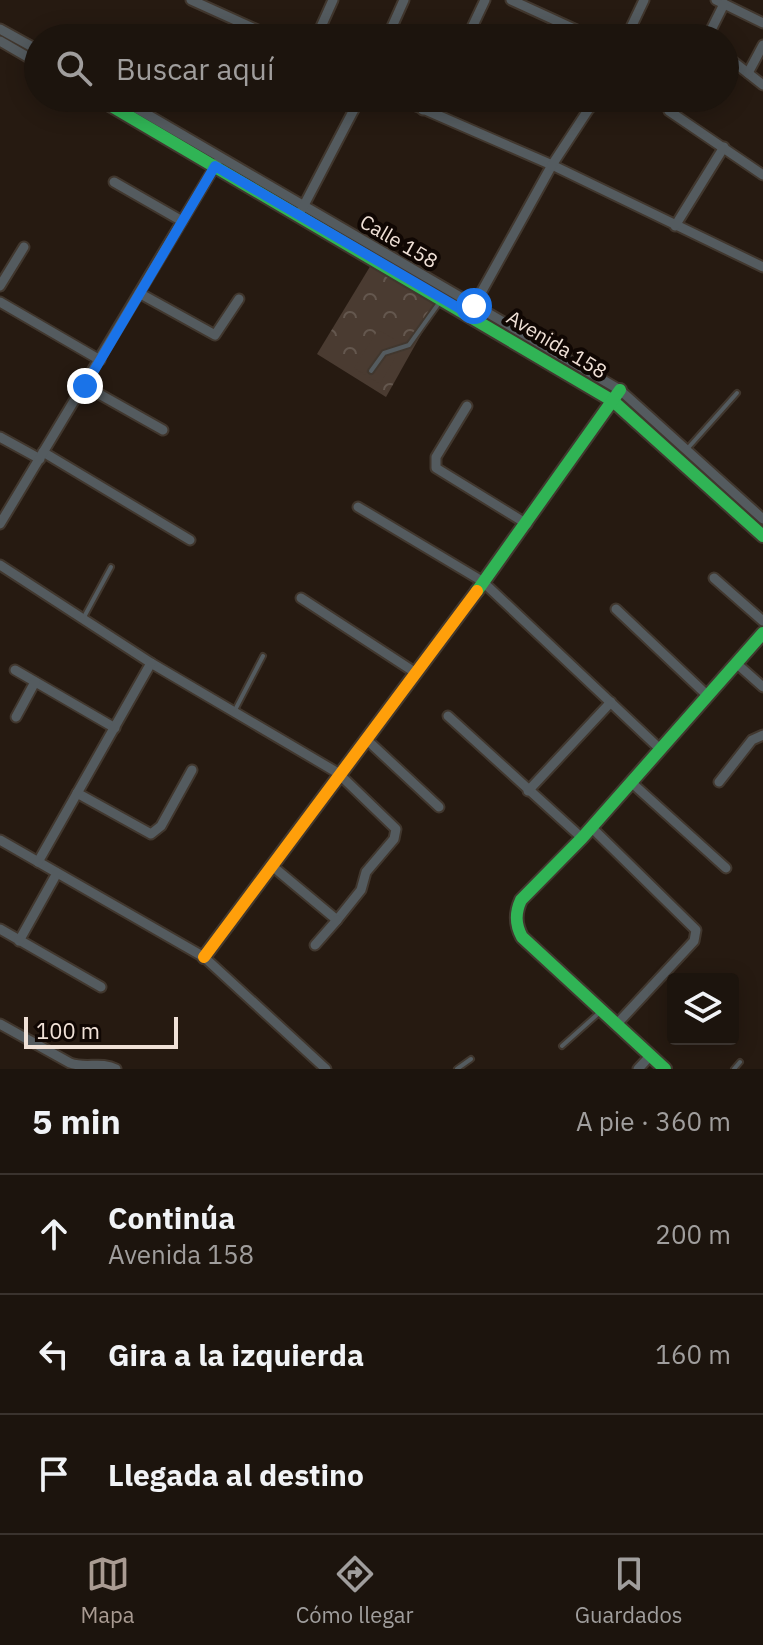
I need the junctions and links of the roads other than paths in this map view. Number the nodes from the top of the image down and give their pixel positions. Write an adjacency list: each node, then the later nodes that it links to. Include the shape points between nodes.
1 (191, 0): 8 (street)
2 (333, 0): 11 (street)
3 (404, 0): 12 (street)
4 (485, 0): 13 (street)
5 (511, 0): 14 (street)
6 (644, 0): 15 (street)
7 (720, 2): 9 (street); 16 (street)
8 (210, 4): 10 (street)
9 (763, 23)
10 (248, 24)
11 (322, 24)
12 (393, 24)
13 (474, 24)
14 (563, 24)
15 (633, 24)
16 (712, 24)
17 (0, 29): 19 (street)
18 (0, 41): 21 (street)
19 (24, 42)
20 (763, 45): 23 (street)
21 (24, 55)
22 (739, 66): 23 (street)
23 (748, 73): 24 (street)
24 (763, 85)
25 (124, 112): 32 (street, Avenida 158)
26 (141, 112): 32 (street)
27 (353, 112): 36 (street)
28 (428, 112): 33 (street)
29 (586, 112): 33 (street)
30 (671, 112): 31 (street)
31 (724, 147): 34 (street); 38 (street)
32 (218, 162): 36 (street, Avenida 158); 37 (street)
33 (552, 165): 38 (street); 46 (street)
34 (763, 175)
35 (114, 182): 37 (street)
36 (301, 211): 43 (street, Avenida 158); 46 (street, Calle 158)
37 (182, 221): 42 (street)
38 (675, 226): 40 (street)
39 (24, 247): 41 (street)
40 (763, 267)
41 (0, 286)
42 (139, 293): 44 (street, via 215,335); 47 (street)
43 (443, 298): 46 (street, Avenida 158); 48 (lane, via 409,345 381,355)
44 (239, 299)
45 (0, 302): 47 (street)
46 (472, 310): 51 (street, Avenida 158)
47 (100, 360): 49 (street)
48 (371, 371)
49 (85, 386): 53 (street); 56 (street)
50 (737, 393): 55 (lane)
51 (616, 396): 55 (street, Avenida 158); 60 (street)
52 (467, 406): 60 (street, via 436,457 436,468)
53 (163, 430)
54 (0, 437): 56 (street)
55 (682, 454): 58 (street); 61 (street, Avenida 158)
56 (41, 455): 59 (street); 62 (street)
57 (358, 507): 66 (street)
58 (763, 519)
59 (0, 524)
60 (527, 524): 66 (street)
61 (763, 536)
62 (190, 540)
63 (0, 565): 69 (street)
64 (111, 567): 69 (lane)
65 (714, 578): 70 (street)
66 (482, 581): 76 (street); 80 (street)
67 (301, 598): 76 (street)
68 (616, 609): 79 (street)
69 (83, 619): 73 (street)
70 (763, 621)
71 (763, 633): 74 (street)
72 (263, 656): 81 (lane)
73 (151, 663): 81 (street); 84 (street)
74 (736, 663): 78 (street); 79 (street)
75 (15, 670): 77 (street)
76 (416, 673): 86 (street)
77 (35, 682): 83 (street); 84 (street)
78 (763, 687)
79 (708, 696): 87 (street)
80 (611, 702): 87 (street); 92 (street)
81 (234, 712): 89 (street)
82 (448, 716): 92 (street)
83 (16, 717)
84 (115, 728): 93 (street)
85 (763, 735): 90 (street, via 752,740)
86 (366, 739): 89 (street); 94 (street)
87 (660, 749): 91 (street)
88 (192, 770): 93 (street, via 161,826 151,834)
89 (338, 773): 99 (street); 102 (street, via 396,829)
90 (719, 782)
91 (632, 783): 95 (street); 100 (street)
92 (528, 791): 96 (street)
93 (77, 793): 98 (street)
94 (439, 807)
95 (591, 827): 96 (street); 110 (street, via 696,930 694,941)
96 (582, 838): 108 (street, via 521,900 516,921 522,937)
97 (0, 840): 98 (street)
98 (38, 862): 101 (street)
99 (271, 865): 102 (street); 106 (street)
100 (726, 868)
101 (57, 873): 104 (street); 106 (street)
102 (337, 920): 105 (street)
103 (0, 929): 104 (street)
104 (19, 941): 107 (street)
105 (315, 945)
106 (204, 957): 116 (street)
107 (101, 987)
108 (601, 1011): 110 (street); 111 (lane)
109 (0, 1024): 115 (street, via 70,1063)
110 (616, 1025): 112 (street)
111 (562, 1046)
112 (650, 1056): 118 (street); 119 (street)
113 (471, 1059): 117 (lane)
114 (740, 1062): 120 (lane)
115 (116, 1069)
116 (326, 1069)
117 (457, 1069)
118 (638, 1069)
119 (665, 1069)
120 (734, 1069)

